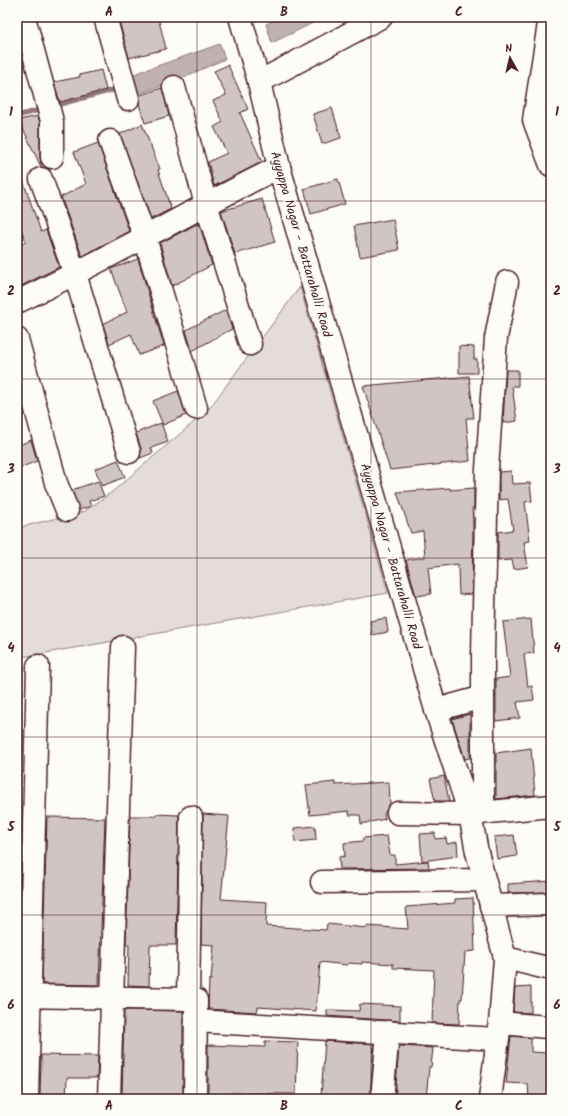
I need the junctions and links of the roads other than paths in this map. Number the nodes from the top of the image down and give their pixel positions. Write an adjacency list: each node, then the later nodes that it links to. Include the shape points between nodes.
1 (24, 17): 10 (street, via 49,112)
2 (106, 17): 8 (street)
3 (240, 17): 6 (street, Ayyappa Nagar - Battarahalli Road)
4 (381, 17): 6 (street)
5 (550, 17): 11 (street, via 534,120)
6 (259, 82): 12 (street, Ayyappa Nagar - Battarahalli Road)
7 (174, 87): 14 (street)
8 (126, 90)
9 (110, 141): 15 (street)
10 (52, 157)
11 (551, 165)
12 (279, 167): 14 (street); 27 (street, Ayyappa Nagar - Battarahalli Road)
13 (40, 179): 16 (street)
14 (206, 204): 15 (street); 20 (street)
15 (145, 238): 16 (street); 21 (street)
16 (75, 274): 18 (street); 22 (street)
17 (507, 282): 26 (street, via 496,338 487,469)
18 (17, 302)
19 (17, 339): 23 (street, via 56,483)
20 (250, 344)
21 (196, 408)
22 (128, 452)
23 (67, 510)
24 (123, 647): 39 (street)
25 (38, 666): 38 (street)
26 (483, 697): 27 (street); 30 (street)
27 (436, 710): 30 (street, Ayyappa Nagar - Battarahalli Road)
28 (551, 806): 30 (street)
29 (398, 813): 30 (street)
30 (476, 813): 32 (street, Ayyappa Nagar - Battarahalli Road)
31 (192, 817): 40 (street)
32 (484, 880): 33 (street); 35 (street, Ayyappa Nagar - Battarahalli Road)
33 (322, 882)
34 (551, 904): 35 (street)
35 (491, 906): 36 (street, Ayyappa Nagar - Battarahalli Road)
36 (505, 958): 37 (street); 43 (street, Ayyappa Nagar - Battarahalli Road)
37 (551, 969)
38 (23, 996): 39 (street); 45 (street)
39 (112, 996): 40 (street); 46 (street)
40 (188, 999): 41 (street, via 196,1000)
41 (196, 1021): 44 (street); 47 (street)
42 (548, 1028): 43 (street)
43 (498, 1031): 44 (street); 49 (street, Ayyappa Nagar - Battarahalli Road)
44 (388, 1032): 48 (street)
45 (27, 1099)
46 (109, 1099)
47 (195, 1099)
48 (382, 1099)
49 (490, 1099)

